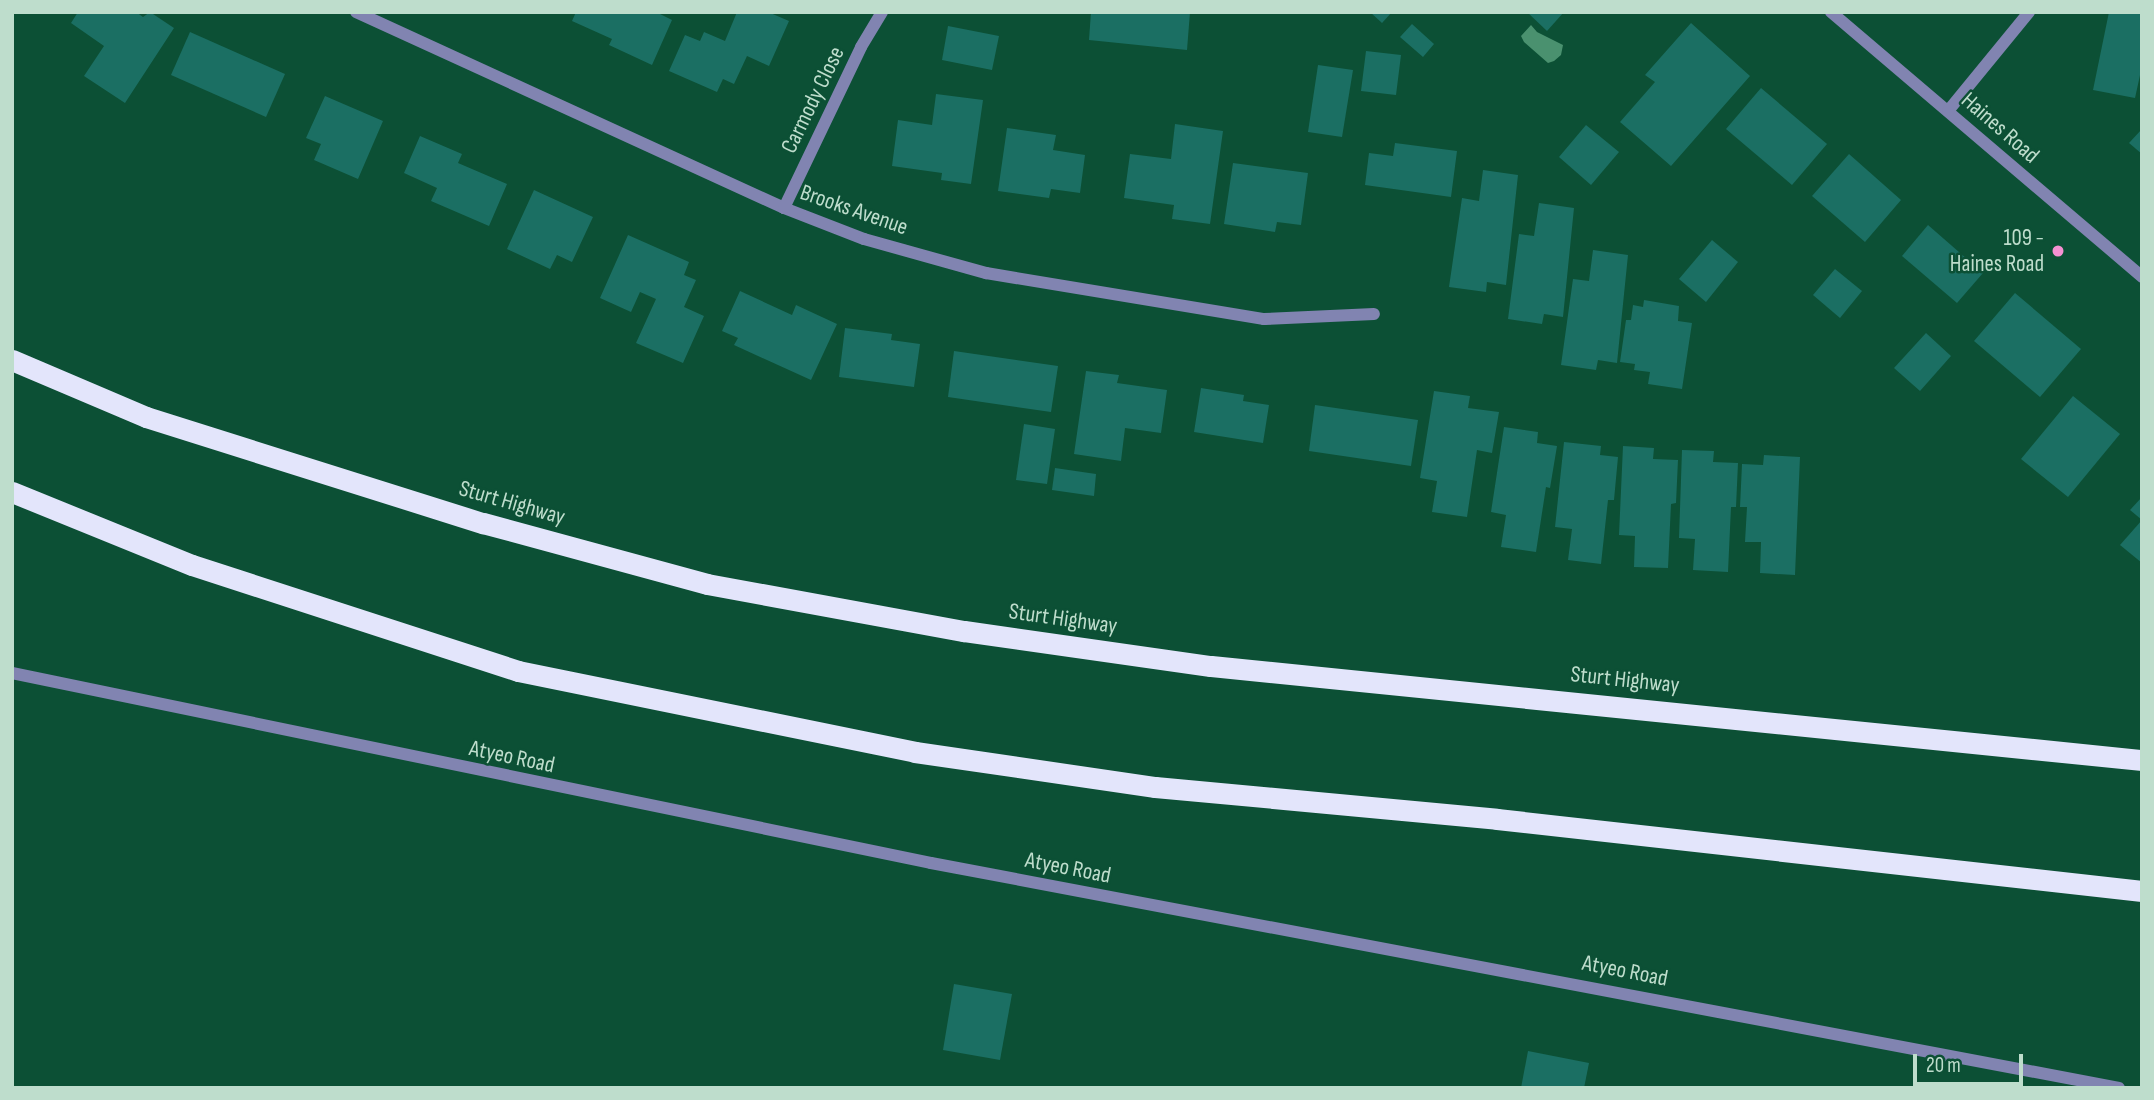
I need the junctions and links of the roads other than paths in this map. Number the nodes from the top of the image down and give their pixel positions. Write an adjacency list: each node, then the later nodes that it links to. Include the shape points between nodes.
1 (356, 12): 6 (street, Brooks Avenue)
2 (882, 12): 6 (street, Carmody Close)
3 (1831, 12): 5 (street, Haines Road)
4 (2029, 12): 5 (street)
5 (1948, 111): 7 (street, Haines Road)
6 (784, 208): 8 (street, Brooks Avenue, via 864,239 986,273 1264,319)
7 (2142, 277)
8 (1374, 314)
9 (12, 360): 12 (highway, Sturt Highway, via 146,417 484,523 707,584 964,631 1211,666)
10 (12, 492): 13 (highway, via 192,565 518,671 915,752 1155,787)
11 (12, 673): 14 (street, Atyeo Road, via 932,863)
12 (2142, 760)
13 (2142, 891)
14 (2119, 1088)

